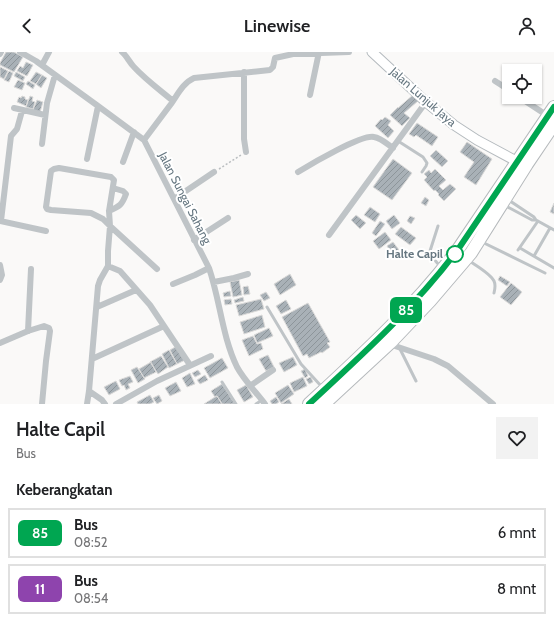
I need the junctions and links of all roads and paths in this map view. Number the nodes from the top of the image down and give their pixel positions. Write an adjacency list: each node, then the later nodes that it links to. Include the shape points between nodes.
1 (20, 52): 8 (street, Jalan Sungai Sahang)
2 (49, 52): 8 (street)
3 (122, 52): 14 (street, via 148,81)
4 (319, 52): 5 (street); 7 (street); 13 (street)
5 (349, 52)
6 (372, 52): 15 (street, Jalan Lunjuk Jaya)
7 (275, 55): 9 (street, via 270,70)
8 (42, 65): 10 (street, Jalan Sungai Sahang)
9 (244, 72): 14 (street, via 194,78 180,90); 27 (street)
10 (55, 75): 17 (street, Jalan Sungai Sahang); 20 (street)
11 (495, 81): 12 (street)
12 (502, 86)
13 (310, 95)
14 (173, 101): 23 (street)
15 (426, 102): 24 (street); 30 (street, Jalan Lunjuk Jaya, via 454,125)
16 (531, 104): 21 (street)
17 (98, 106): 22 (street, Jalan Sungai Sahang); 28 (street)
18 (14, 108): 19 (street)
19 (22, 111): 20 (street); 39 (street, via 17,129 11,136)
20 (45, 115): 25 (street)
21 (552, 116): 30 (highway); 35 (highway, via 548,137)
22 (134, 132): 23 (street, Jalan Sungai Sahang); 29 (street)
23 (144, 140): 36 (street, Jalan Sungai Sahang)
24 (398, 141): 26 (street); 33 (lane, via 423,157 427,163)
25 (42, 144)
26 (392, 148): 32 (street, via 378,138 369,136 340,148); 45 (street)
27 (246, 152): 31 (path)
28 (87, 159)
29 (123, 162)
30 (518, 162): 35 (highway)
31 (214, 172): 36 (street)
32 (298, 172)
33 (422, 172)
34 (113, 188): 37 (street); 37 (street, via 126,194 122,204); 41 (street, via 114,180 111,177 54,169 51,171 46,207 51,210 91,214 103,219)
35 (499, 198): 40 (lane); 40 (lane); 47 (highway); 56 (highway)
36 (174, 199): 46 (street, Jalan Sungai Sahang)
37 (110, 211): 41 (street)
38 (228, 218): 46 (street)
39 (1, 221): 44 (street)
40 (537, 221): 43 (lane); 48 (lane, via 519,249)
41 (110, 226): 51 (street); 54 (street)
42 (438, 226): 56 (lane, via 430,250 434,260)
43 (552, 229): 48 (lane)
44 (46, 231)
45 (329, 235)
46 (194, 240): 52 (street, Jalan Sungai Sahang)
47 (479, 240): 49 (highway); 57 (lane)
48 (534, 256): 53 (lane)
49 (466, 259): 63 (lane, via 490,275 496,286); 69 (highway)
50 (0, 265): 59 (street)
51 (108, 266): 62 (street, via 120,271); 64 (street, via 98,286)
52 (208, 268): 60 (street, Jalan Sungai Sahang); 61 (street)
53 (554, 268)
54 (157, 269)
55 (32, 270): 67 (street)
56 (443, 270): 69 (highway, via 421,296)
57 (545, 273)
58 (248, 274): 60 (street)
59 (0, 280)
60 (214, 282): 76 (street, Jalan Sungai Sahang, via 228,343 238,368)
61 (173, 284)
62 (136, 290): 64 (street); 66 (street)
63 (494, 293)
64 (97, 307): 71 (street)
65 (267, 307): 78 (lane, via 301,364)
66 (164, 326): 71 (street); 72 (street)
67 (28, 331): 68 (street); 80 (street, via 44,326 49,328)
68 (0, 343)
69 (389, 343): 74 (lane); 78 (highway); 87 (street, via 448,366)
70 (211, 356): 72 (street)
71 (92, 359): 77 (street)
72 (190, 365): 83 (street)
73 (273, 370): 76 (street)
74 (416, 381)
75 (222, 382): 84 (lane)
76 (250, 386): 79 (street, Jalan Sungai Sahang)
77 (89, 391): 81 (street); 82 (street)
78 (328, 398): 86 (highway)
79 (264, 402): 85 (lane)
80 (42, 404)
81 (87, 404)
82 (105, 404)
83 (116, 404)
84 (236, 404)
85 (256, 404)
86 (309, 404)
87 (493, 404)

